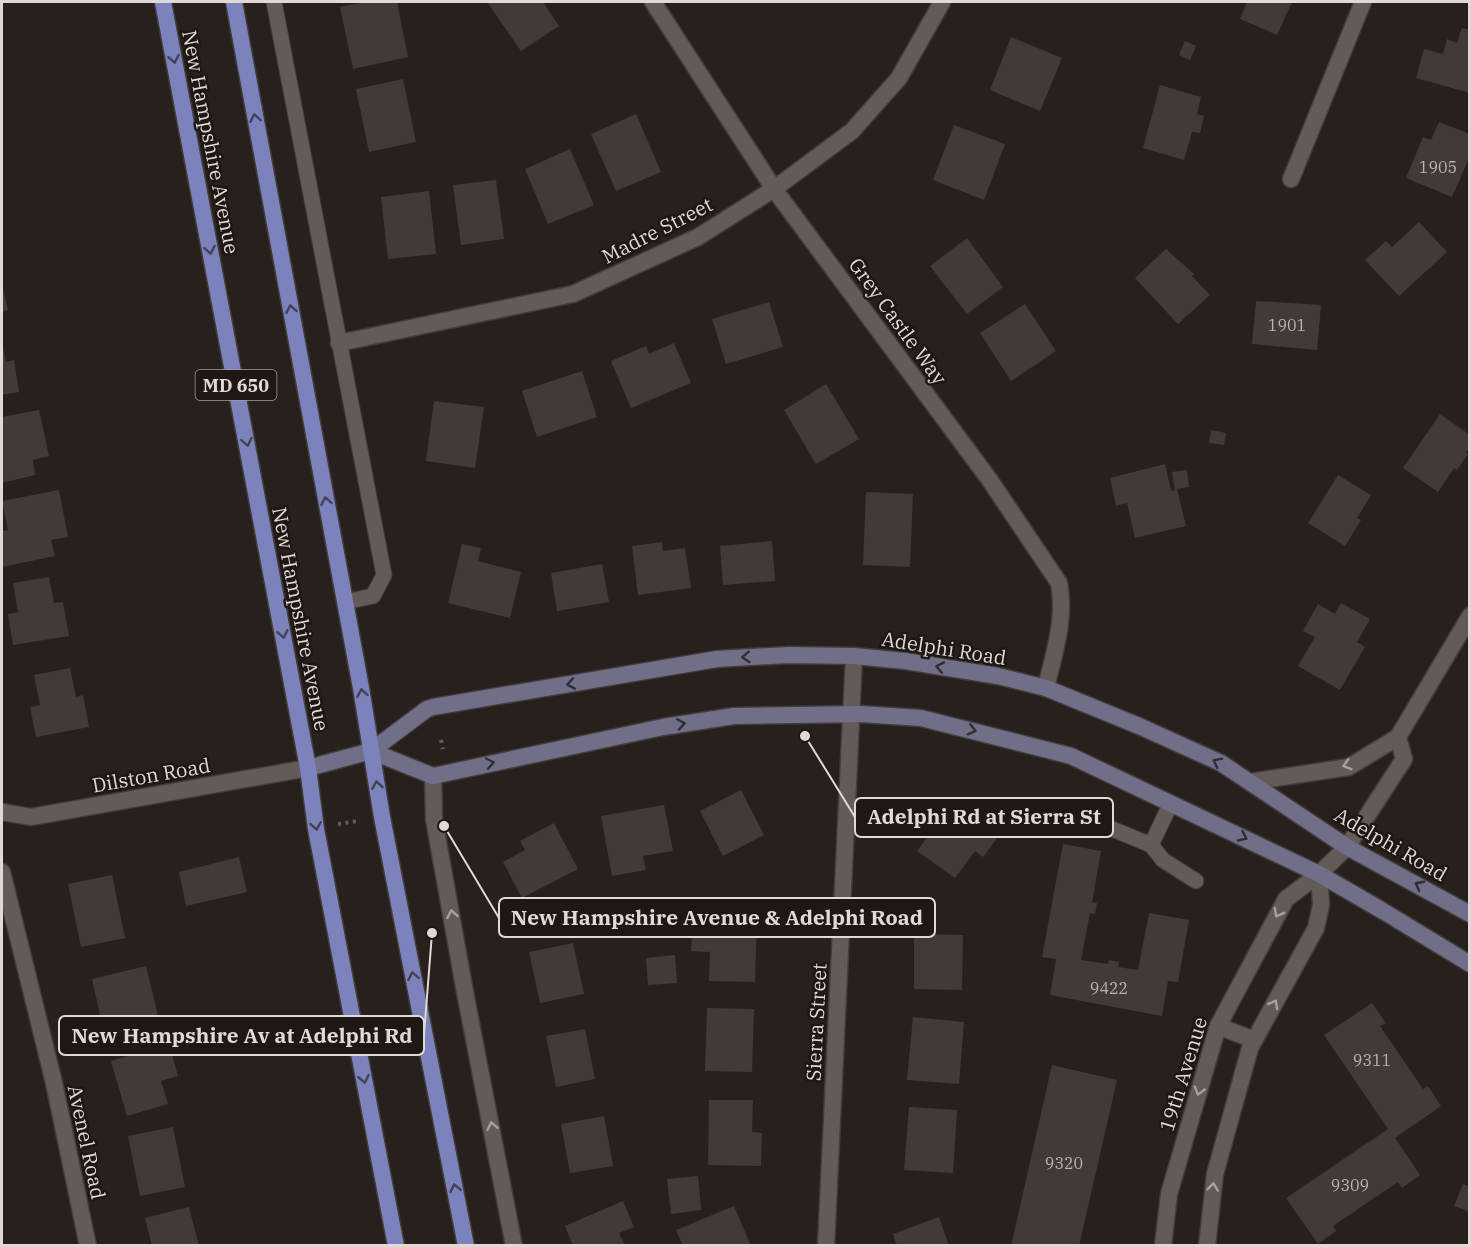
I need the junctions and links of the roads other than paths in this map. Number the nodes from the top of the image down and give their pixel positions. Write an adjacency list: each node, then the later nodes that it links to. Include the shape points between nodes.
1 (163, 2): 17 (main road, New Hampshire Avenue / MD 650, one-way to 17)
2 (234, 2): 10 (main road, MD 650, one-way to 2)
3 (274, 2): 9 (lane)
4 (653, 2): 8 (street, Grey Castle Way)
5 (942, 2): 8 (street, Madre Street, via 899,78 852,131)
6 (1363, 2): 7 (street)
7 (1291, 179)
8 (774, 189): 9 (street, Madre Street, via 698,237 573,294); 13 (street, Grey Castle Way, via 989,479 1059,583 1060,624)
9 (339, 343): 10 (lane, via 384,575 373,596)
10 (345, 602): 16 (main road, MD 650, one-way to 10)
11 (1470, 616): 15 (street)
12 (854, 656): 13 (main road, Adelphi Road, one-way to 12, via 905,660); 14 (street, Sierra Street); 16 (main road, Adelphi Road, one-way to 16, via 717,659 427,708)
13 (1046, 688): 19 (main road, Adelphi Road, one-way to 13, via 1180,744)
14 (852, 714): 18 (main road, one-way to 14, via 663,727 734,716); 20 (main road, one-way to 20, via 921,718 1071,756); 36 (street, Sierra Street)
15 (1398, 737): 19 (street, one-way to 19, via 1349,767); 24 (street, 19th Avenue, via 1404,759)
16 (371, 751): 17 (main road, Adelphi Road); 18 (main road); 34 (main road, MD 650, one-way to 16)
17 (308, 768): 21 (street, Dilston Road, via 31,817); 33 (main road, New Hampshire Avenue / MD 650, one-way to 33, via 316,829)
18 (433, 776): 35 (street, one-way to 18, via 434,819)
19 (1250, 782): 24 (main road, Adelphi Road)
20 (1171, 803): 23 (lane); 26 (main road, one-way to 26)
21 (2, 812)
22 (1081, 816): 23 (lane)
23 (1151, 845): 27 (lane, via 1163,860)
24 (1347, 847): 26 (street, 19th Avenue); 28 (main road, Adelphi Road, one-way to 24)
25 (2, 872): 32 (street, Avenel Road, via 54,1083)
26 (1319, 874): 29 (main road); 30 (street, 19th Avenue, one-way to 30, via 1286,899); 31 (street, one-way to 26, via 1316,928 1321,905)
27 (1196, 881)
28 (1470, 914)
29 (1470, 964)
30 (1218, 1026): 31 (street); 37 (street, 19th Avenue, one-way to 37, via 1169,1194)
31 (1254, 1040): 38 (street, one-way to 31, via 1215,1174)
32 (88, 1245)
33 (396, 1245)
34 (466, 1245)
35 (514, 1245)
36 (826, 1245)
37 (1163, 1245)
38 (1207, 1245)

